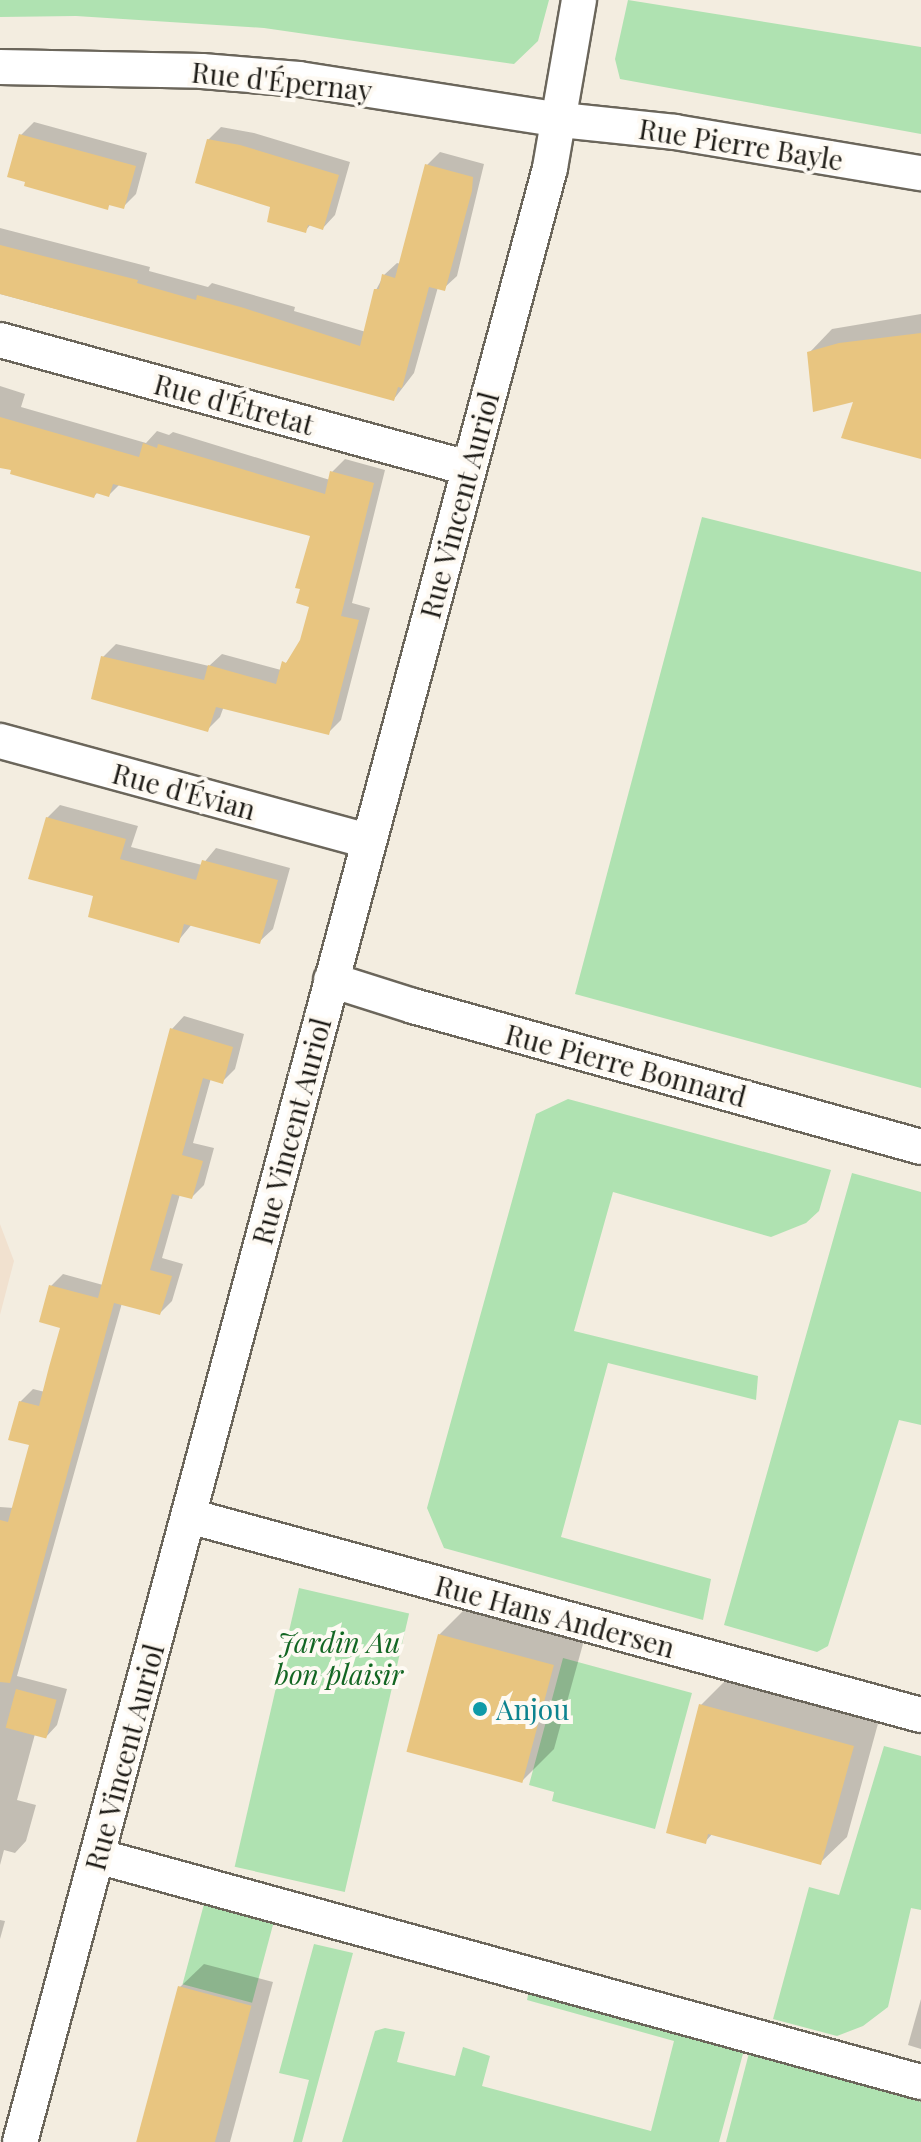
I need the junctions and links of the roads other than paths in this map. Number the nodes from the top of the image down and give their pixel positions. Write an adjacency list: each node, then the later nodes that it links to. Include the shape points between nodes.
1 (579, 0): 3 (street, Rue Vincent Auriol)
2 (0, 67): 3 (street, Rue d'Épernay, via 202,71 299,79)
3 (561, 120): 4 (street, Rue Pierre Bayle, via 675,132); 6 (street, Rue Vincent Auriol)
4 (921, 173)
5 (0, 340): 6 (street, Rue d'Étretat)
6 (469, 468): 8 (street, Rue Vincent Auriol)
7 (0, 741): 8 (street, Rue d'Évian)
8 (368, 841): 9 (street, Rue Vincent Auriol)
9 (331, 980): 10 (street, Rue Pierre Bonnard); 11 (street, Rue Vincent Auriol)
10 (921, 1147)
11 (189, 1516): 12 (street, Rue Hans Andersen); 13 (street, Rue Vincent Auriol)
12 (921, 1715)
13 (97, 1856): 14 (street); 15 (street, Rue Vincent Auriol)
14 (921, 2082)
15 (20, 2142)

